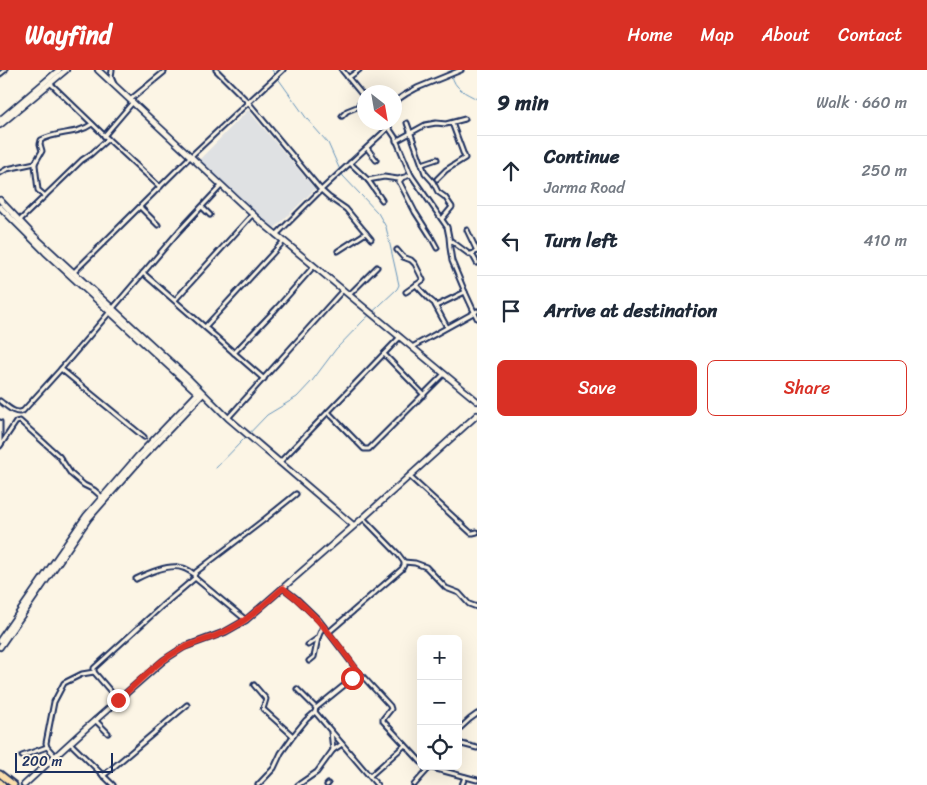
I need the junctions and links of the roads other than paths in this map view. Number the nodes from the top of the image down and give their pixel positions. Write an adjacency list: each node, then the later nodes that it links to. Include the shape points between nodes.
1 (5, 70): 12 (street)
2 (59, 70): 23 (street)
3 (66, 70): 14 (street)
4 (98, 70): 15 (street)
5 (112, 70): 15 (street)
6 (216, 70): 19 (street)
7 (283, 70): 19 (street)
8 (342, 70): 13 (street)
9 (359, 70): 13 (street)
10 (460, 71): 17 (street)
11 (164, 72): 18 (street)
12 (0, 74)
13 (348, 78): 16 (street)
14 (50, 83): 26 (street); 27 (street)
15 (114, 85): 18 (street)
16 (357, 89)
17 (402, 97)
18 (131, 101): 31 (street); 34 (street)
19 (248, 102): 34 (street); 47 (street)
20 (357, 107): 21 (street)
21 (342, 116)
22 (465, 119): 25 (street)
23 (0, 120)
24 (406, 123): 30 (street)
25 (452, 123): 30 (street, via 430,124); 43 (street, via 465,158)
26 (92, 124): 31 (street); 37 (street, via 41,140 42,151)
27 (0, 125)
28 (386, 130): 33 (street)
29 (390, 130): 32 (street)
30 (411, 133): 32 (street); 39 (street)
31 (106, 138): 46 (street); 48 (street)
32 (396, 141): 41 (street)
33 (367, 148): 36 (street); 38 (street)
34 (190, 156): 45 (street); 46 (street)
35 (437, 159): 39 (street)
36 (376, 160)
37 (35, 162): 40 (street); 48 (street, via 38,190)
38 (350, 163): 44 (street); 47 (street)
39 (422, 164): 56 (street, via 438,192 452,207)
40 (0, 173)
41 (411, 175): 42 (street); 56 (street)
42 (402, 178): 44 (street); 65 (street, via 400,183)
43 (437, 179)
44 (368, 180): 50 (street)
45 (221, 186): 53 (street); 55 (street)
46 (160, 187): 52 (street)
47 (320, 190): 60 (street, via 346,209); 61 (street)
48 (45, 196): 57 (street)
49 (0, 200): 57 (street)
50 (382, 200)
51 (0, 207): 82 (street, via 38,246)
52 (140, 207): 58 (street); 73 (street)
53 (202, 207): 54 (street); 74 (street)
54 (210, 215)
55 (252, 215): 61 (street); 80 (street)
56 (442, 219): 63 (street)
57 (19, 220): 73 (street)
58 (158, 225)
59 (467, 230): 68 (street)
60 (366, 233): 62 (street); 67 (street)
61 (276, 235): 64 (street)
62 (371, 239)
63 (450, 240): 69 (street); 78 (street, via 451,256)
64 (283, 242): 71 (street); 85 (street)
65 (437, 248)
66 (397, 250): 75 (street, via 415,264 423,280)
67 (338, 251)
68 (477, 251): 69 (street)
69 (472, 254): 70 (street)
70 (477, 263)
71 (314, 266): 76 (street); 89 (street)
72 (377, 267): 79 (street)
73 (73, 273): 82 (street)
74 (143, 273): 80 (street); 82 (street)
75 (416, 285): 77 (street); 81 (street)
76 (343, 290): 79 (street); 93 (street)
77 (406, 292)
78 (465, 292): 81 (street); 83 (street)
79 (349, 295): 87 (street)
80 (175, 300): 85 (street)
81 (436, 306): 86 (street)
82 (111, 310): 91 (street); 94 (street); 95 (street)
83 (476, 311): 84 (street); 86 (street)
84 (477, 318)
85 (204, 327): 89 (street)
86 (447, 327): 88 (street)
87 (400, 338): 88 (street); 90 (street)
88 (411, 347): 92 (street)
89 (234, 353): 93 (street)
90 (384, 354): 96 (street); 101 (street)
91 (61, 368): 98 (street, via 21,412 15,412); 105 (street)
92 (444, 374): 96 (street); 99 (street)
93 (264, 379): 103 (street)
94 (192, 387): 95 (street); 100 (street)
95 (201, 394): 97 (street); 100 (street)
96 (424, 394): 101 (street, via 367,450)
97 (208, 400): 100 (street); 103 (street)
98 (0, 401)
99 (477, 401)
100 (192, 403): 110 (street); 126 (street, via 89,518)
101 (328, 412): 107 (street)
102 (477, 414): 108 (street)
103 (228, 418): 107 (street)
104 (0, 422): 106 (street)
105 (144, 437)
106 (0, 447): 110 (street, via 16,422 20,421 59,456 71,474)
107 (279, 463): 112 (street)
108 (409, 476): 111 (street); 113 (street, via 471,533)
109 (296, 494): 115 (street)
110 (102, 497): 124 (street)
111 (363, 518): 112 (street); 114 (street)
112 (353, 526): 118 (street)
113 (477, 532)
114 (404, 562): 119 (street, via 426,567 446,588 459,593 469,604); 122 (street, via 402,569)
115 (194, 574): 116 (street); 117 (street, via 182,567 170,567)
116 (196, 578): 120 (street); 129 (street, via 94,668)
117 (136, 579)
118 (283, 588): 120 (street); 121 (street)
119 (477, 607)
120 (246, 620): 132 (street, via 225,632 178,650)
121 (323, 626): 122 (street); 123 (street)
122 (329, 632): 128 (street)
123 (318, 638): 125 (street); 127 (street, via 314,657)
124 (0, 640)
125 (308, 645)
126 (0, 647)
127 (309, 661)
128 (357, 670): 134 (street); 144 (street, via 390,706 390,712 383,720)
129 (94, 672): 132 (street); 145 (street, via 64,683 54,702)
130 (254, 684): 140 (street, via 266,699 263,710)
131 (297, 689): 134 (street)
132 (118, 700): 136 (street)
133 (187, 704): 154 (street)
134 (316, 710): 138 (street); 140 (street)
135 (477, 714): 137 (street)
136 (95, 720): 139 (street); 141 (street)
137 (462, 726)
138 (330, 731): 142 (street); 147 (street)
139 (108, 733)
140 (293, 736): 164 (street, via 274,768)
141 (70, 743): 149 (street); 154 (street)
142 (342, 744): 147 (street); 155 (street)
143 (462, 744): 146 (street)
144 (405, 745): 150 (street); 155 (street)
145 (47, 747): 148 (street); 149 (street)
146 (477, 748)
147 (333, 750): 159 (street, via 317,772)
148 (22, 756)
149 (55, 756): 162 (street)
150 (417, 758)
151 (427, 770): 166 (street)
152 (437, 770): 156 (street)
153 (0, 774): 161 (main road)
154 (103, 776): 163 (street)
155 (370, 776): 165 (street)
156 (465, 777): 157 (street); 167 (street)
157 (477, 780)
158 (0, 782): 160 (main road)
159 (298, 784)
160 (3, 785)
161 (14, 785)
162 (24, 785)
163 (112, 785)
164 (258, 785)
165 (377, 785)
166 (414, 785)
167 (462, 785)

